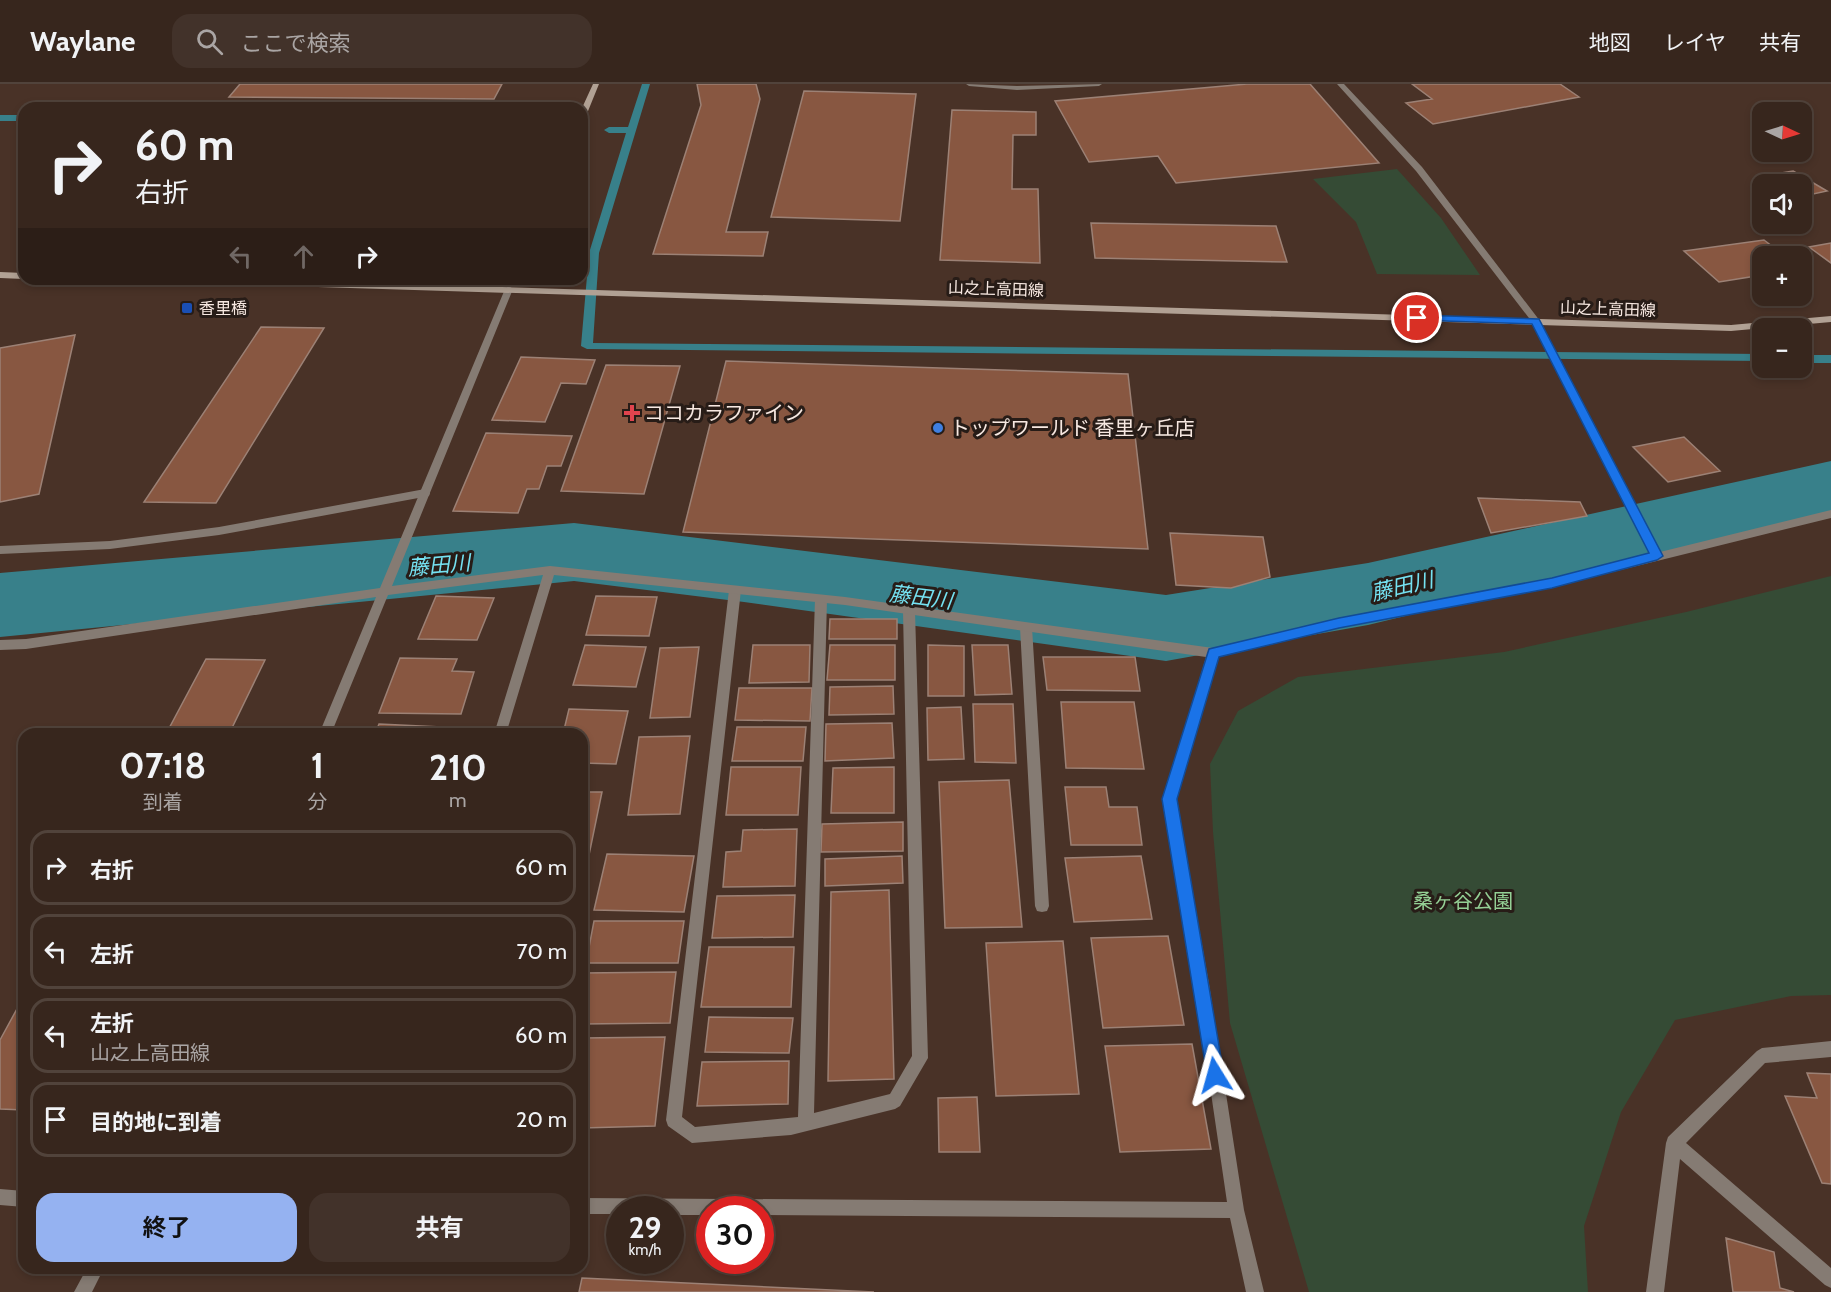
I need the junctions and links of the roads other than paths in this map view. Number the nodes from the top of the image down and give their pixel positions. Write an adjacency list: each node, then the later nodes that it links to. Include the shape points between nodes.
1 (596, 84): 5 (street)
2 (969, 84): 3 (street, via 1017,88)
3 (1100, 84)
4 (1340, 84): 12 (street, via 1419,170)
5 (588, 102)
6 (0, 275): 7 (street)
7 (18, 276)
8 (369, 285): 10 (street, 山之上高田線)
9 (511, 285): 10 (street)
10 (509, 289): 12 (street, 山之上高田線); 13 (street)
11 (1831, 320): 12 (street, 山之上高田線, via 1731,328)
12 (1536, 321): 16 (street)
13 (425, 494): 15 (street, via 219,531 110,545); 19 (street)
14 (1831, 514): 16 (street)
15 (0, 550)
16 (1657, 556): 24 (street, via 1552,583 1339,623)
17 (550, 570): 18 (street); 19 (street); 26 (street)
18 (735, 590): 20 (street); 29 (street, via 674,1120 693,1135)
19 (385, 591): 23 (street, via 26,645); 25 (street)
20 (821, 599): 21 (street); 29 (street)
21 (909, 611): 22 (street); 29 (street, via 920,1058 895,1101)
22 (1026, 627): 24 (street); 27 (street)
23 (0, 645)
24 (1214, 653): 34 (street, via 1170,799)
25 (328, 728)
26 (502, 728)
27 (1042, 906)
28 (1831, 1049): 30 (street, via 1762,1056)
29 (806, 1123)
30 (1674, 1143): 36 (street); 39 (street)
31 (0, 1197): 32 (street)
32 (18, 1198)
33 (588, 1206): 34 (street)
34 (1236, 1210): 38 (street)
35 (93, 1274): 37 (street)
36 (1831, 1279)
37 (84, 1292)
38 (1255, 1292)
39 (1655, 1292)

